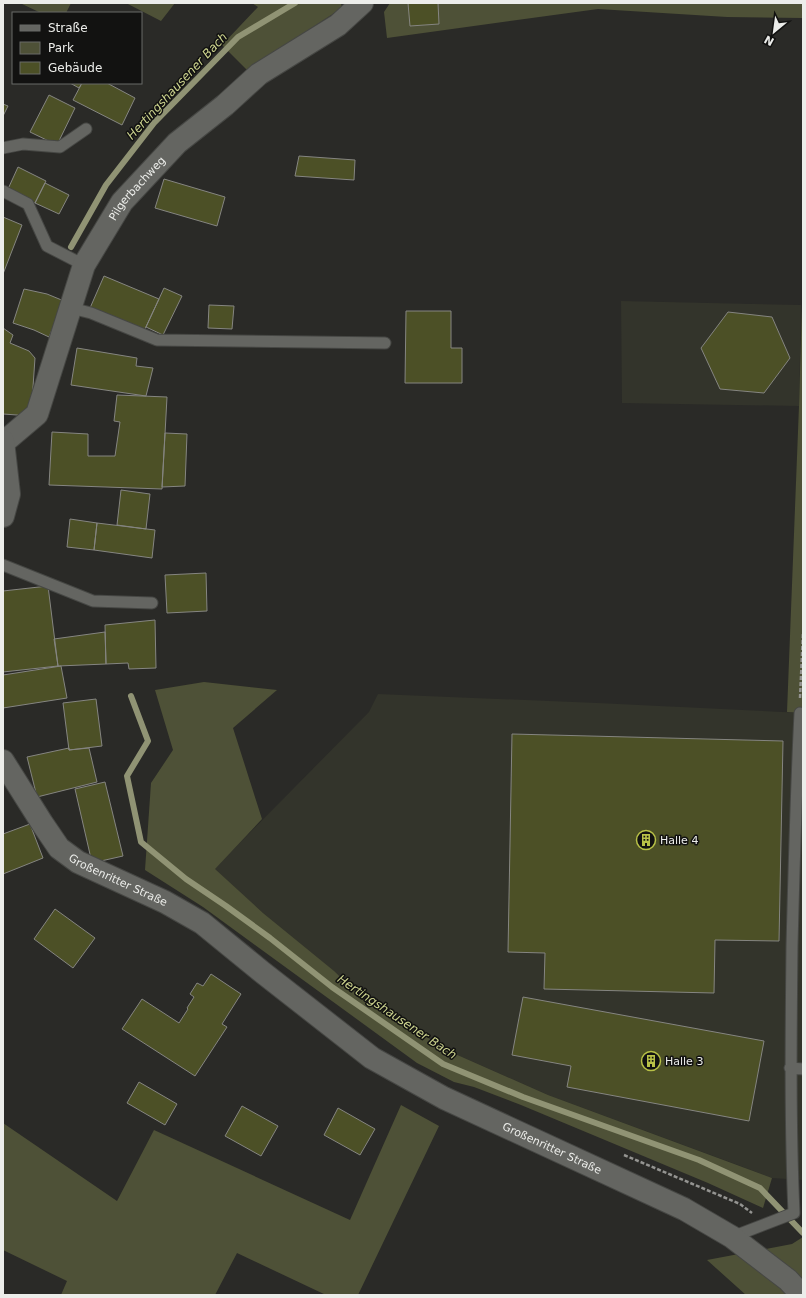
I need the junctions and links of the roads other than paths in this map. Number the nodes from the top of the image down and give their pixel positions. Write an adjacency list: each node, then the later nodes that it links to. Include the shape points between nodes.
1 (362, 3): 5 (street, Pilgerbachweg, via 338,25 259,74 178,143 122,202)
2 (86, 129): 3 (lane, via 60,147 23,144)
3 (3, 148)
4 (3, 191): 5 (lane, via 28,204 47,246)
5 (84, 265): 6 (street, Pilgerbachweg)
6 (71, 308): 7 (lane, via 91,313 157,340); 8 (street, Pilgerbachweg, via 37,414)
7 (385, 343)
8 (3, 442): 9 (street, via 10,494)
9 (3, 516)
10 (3, 565): 11 (lane, via 93,601)
11 (152, 603)
12 (800, 713): 14 (lane, via 795,803)
13 (3, 761): 16 (street, Großenritter Straße, via 60,848 78,862 165,902 202,923 372,1058 444,1098 684,1209)
14 (790, 1068): 15 (lane); 16 (lane, via 794,1213)
15 (803, 1069)
16 (732, 1237): 17 (street, Großenritter Straße, via 788,1280)
17 (802, 1295)

